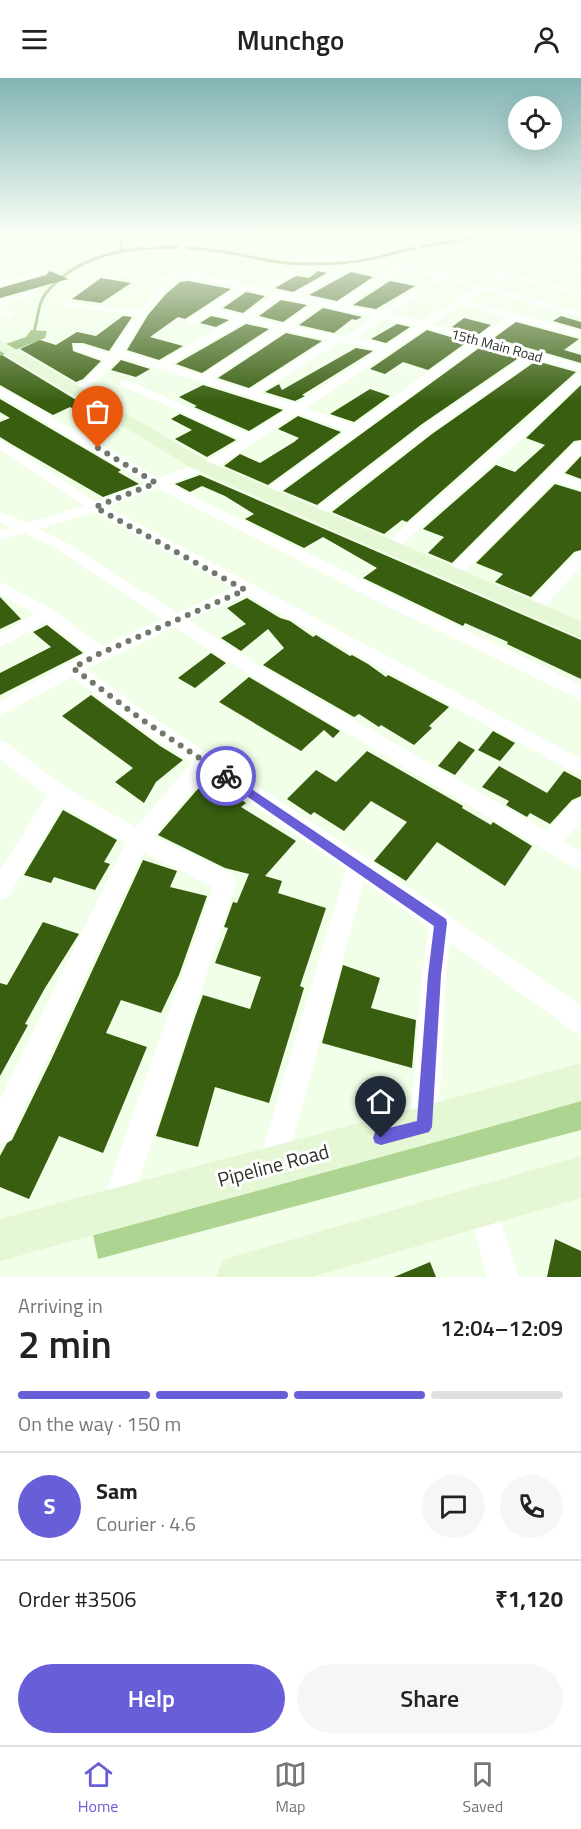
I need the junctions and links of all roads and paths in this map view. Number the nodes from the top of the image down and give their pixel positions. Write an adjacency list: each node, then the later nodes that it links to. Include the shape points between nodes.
1 (159, 290): 20 (street)
2 (239, 290): 19 (street)
3 (261, 290): 10 (street, 15th Main Road)
4 (308, 290): 12 (street)
5 (365, 290): 17 (street)
6 (421, 290): 22 (street)
7 (479, 290): 14 (street)
8 (495, 290): 21 (street)
9 (34, 293): 15 (lane)
10 (281, 293): 12 (street, 15th Main Road); 24 (street)
11 (115, 296): 18 (street)
12 (297, 296): 13 (street, 15th Main Road)
13 (323, 302): 17 (street, 15th Main Road); 27 (street)
14 (461, 302): 23 (street); 26 (street)
15 (0, 303)
16 (68, 304): 18 (street)
17 (340, 306): 22 (street, 15th Main Road)
18 (99, 308): 20 (street)
19 (208, 310): 24 (street); 25 (street)
20 (141, 313): 36 (street)
21 (581, 314)
22 (382, 315): 26 (street, 15th Main Road); 30 (street)
23 (514, 316): 28 (street); 31 (street)
24 (245, 318): 27 (street); 37 (street)
25 (191, 322)
26 (427, 325): 31 (street, 15th Main Road); 34 (street)
27 (286, 327): 29 (street); 40 (street)
28 (581, 334)
29 (337, 339): 30 (street); 44 (street)
30 (349, 339): 34 (street)
31 (480, 340): 35 (street, 15th Main Road); 46 (street)
32 (78, 347): 36 (street)
33 (7, 349): 43 (street)
34 (388, 349): 45 (street)
35 (534, 355): 38 (street, 15th Main Road); 56 (street, via 427,429)
36 (115, 356): 37 (street); 43 (street)
37 (161, 366): 40 (street)
38 (581, 368)
39 (581, 376): 60 (street)
40 (204, 379): 44 (street)
41 (125, 383): 47 (street)
42 (0, 391): 52 (street)
43 (79, 392): 50 (street)
44 (250, 394): 45 (street)
45 (299, 409): 46 (street); 47 (street)
46 (354, 430): 54 (street)
47 (250, 439): 50 (street, via 217,461)
48 (0, 444): 55 (street)
49 (581, 446): 51 (street)
50 (200, 465): 52 (street); 54 (street)
51 (552, 475): 53 (street); 62 (street)
52 (156, 483): 55 (street); 72 (street)
53 (581, 486)
54 (265, 495): 56 (street)
55 (95, 507): 58 (street); 64 (street)
56 (315, 515): 60 (street)
57 (0, 516): 58 (street)
58 (23, 528): 59 (street); 67 (street, via 60,545)
59 (0, 536)
60 (389, 548): 62 (street)
61 (581, 557): 65 (street)
62 (453, 574): 65 (street)
63 (1, 588): 66 (street)
64 (245, 590): 67 (street); 76 (street)
65 (534, 608): 68 (street)
66 (48, 614): 69 (street); 70 (street)
67 (176, 621): 70 (street); 80 (street)
68 (581, 630)
69 (0, 641)
70 (99, 654): 71 (street)
71 (73, 668): 73 (street); 75 (street)
72 (581, 693)
73 (0, 709)
74 (0, 748): 77 (street)
75 (205, 762): 79 (street); 82 (street)
76 (581, 768)
77 (59, 794): 79 (street); 83 (street)
78 (581, 807): 80 (street)
79 (139, 839): 88 (street); 92 (street, via 226,882)
80 (549, 843): 81 (street)
81 (581, 862)
82 (358, 865): 84 (street); 89 (street)
83 (0, 890)
84 (441, 923): 85 (street); 87 (street)
85 (581, 1021)
86 (581, 1082): 87 (street, Pipeline Road)
87 (424, 1127): 89 (street, Pipeline Road)
88 (0, 1130)
89 (272, 1164): 92 (street, Pipeline Road)
90 (581, 1177): 91 (street)
91 (483, 1206): 94 (street); 95 (street)
92 (115, 1208): 93 (street, Pipeline Road)
93 (0, 1240)
94 (238, 1277)
95 (503, 1277)

